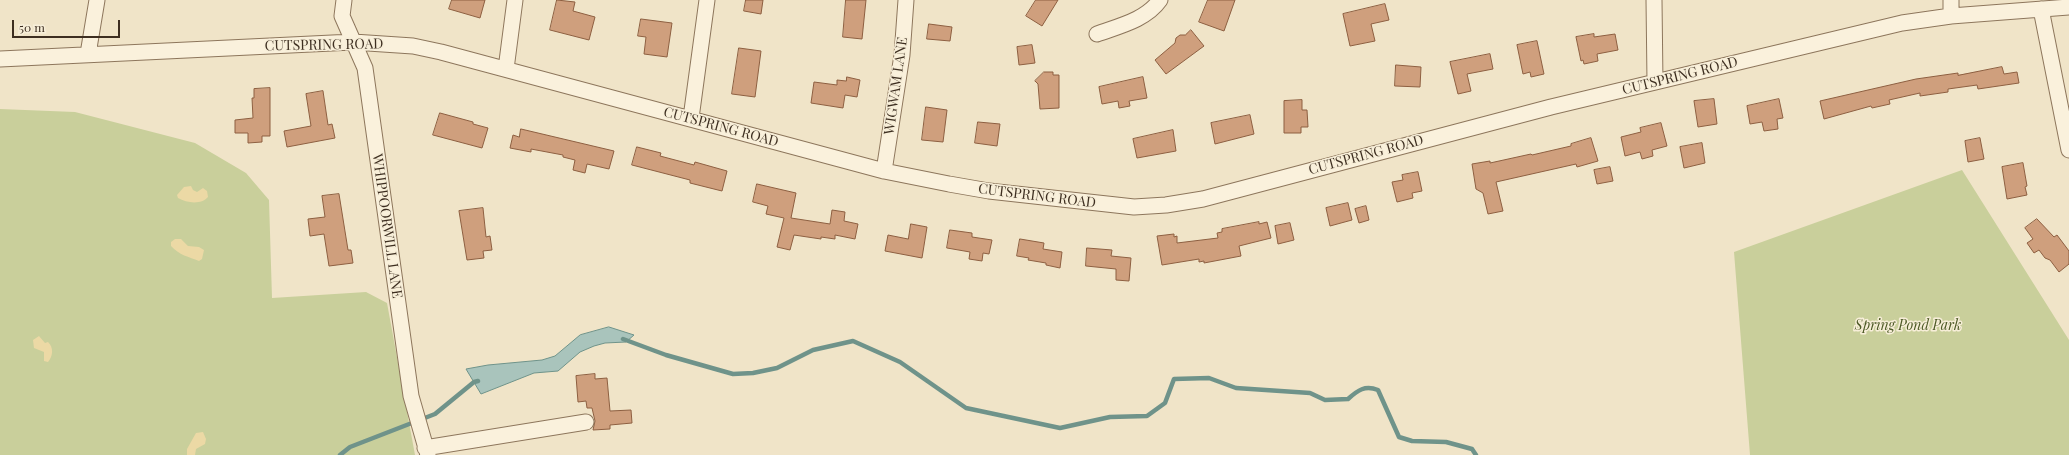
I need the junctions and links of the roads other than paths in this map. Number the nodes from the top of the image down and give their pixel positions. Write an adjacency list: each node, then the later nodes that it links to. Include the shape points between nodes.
1 (97, 0): 14 (street)
2 (344, 0): 13 (street, WHIPPOORWILL LANE, via 342,16)
3 (515, 0): 16 (street)
4 (707, 0): 18 (street)
5 (906, 0): 20 (street, WIGWAM LANE, via 902,55)
6 (1160, 0): 12 (street, via 1140,19)
7 (1654, 0): 17 (street)
8 (1951, 0): 11 (street)
9 (2069, 6): 10 (street, CUTSPRING ROAD)
10 (2041, 9): 11 (street, CUTSPRING ROAD); 19 (street)
11 (1951, 16): 17 (street, CUTSPRING ROAD, via 1902,23)
12 (1097, 34)
13 (353, 42): 14 (street, CUTSPRING ROAD); 16 (street, CUTSPRING ROAD, via 413,46); 22 (street, WHIPPOORWILL LANE, via 365,68 411,396)
14 (88, 54): 15 (street, CUTSPRING ROAD)
15 (0, 59)
16 (506, 69): 18 (street, CUTSPRING ROAD)
17 (1655, 82): 20 (street, CUTSPRING ROAD, via 1396,146 1203,199 1166,205 1112,206 997,192)
18 (691, 118): 20 (street, CUTSPRING ROAD)
19 (2069, 150)
20 (884, 171)
21 (586, 422): 22 (street)
22 (425, 448)

